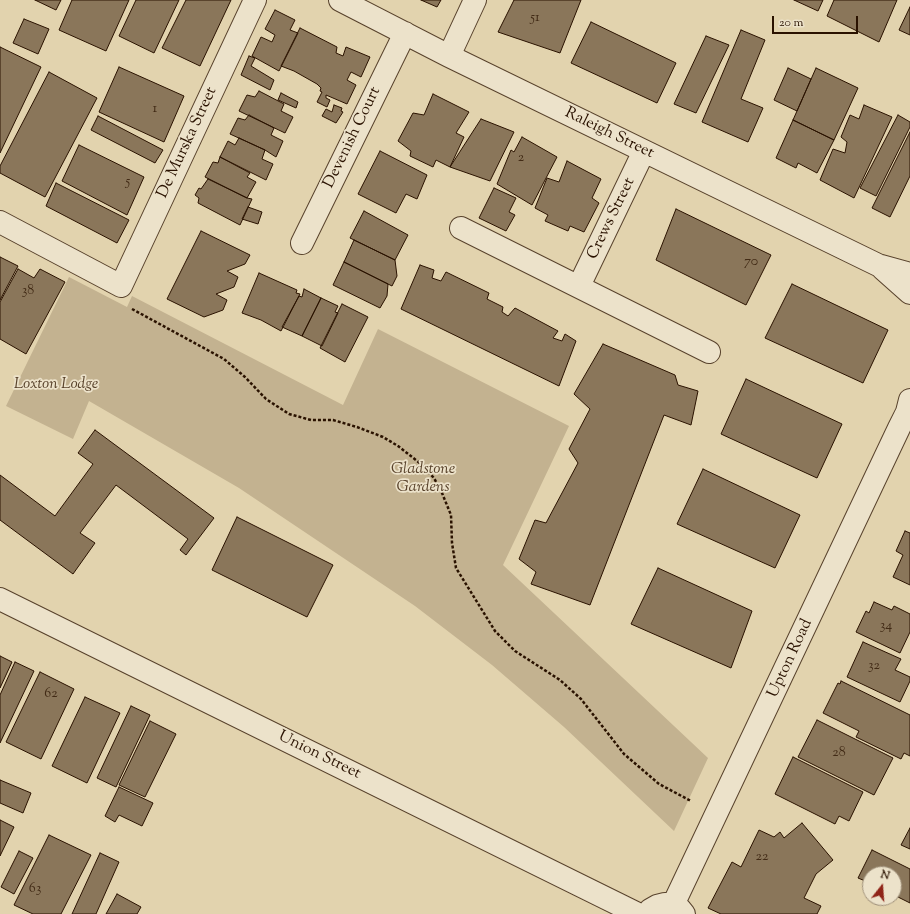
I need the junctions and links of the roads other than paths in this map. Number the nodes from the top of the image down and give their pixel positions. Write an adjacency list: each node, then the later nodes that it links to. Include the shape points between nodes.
1 (255, 0): 7 (street, De Murska Street, via 122,286)
2 (340, 0): 4 (street, Raleigh Street)
3 (476, 0): 5 (street)
4 (405, 33): 5 (street, Raleigh Street); 9 (street, Devenish Court)
5 (449, 56): 6 (street, Raleigh Street)
6 (644, 151): 10 (street, Raleigh Street); 12 (street, Crews Street)
7 (0, 222)
8 (461, 228): 12 (street)
9 (302, 243)
10 (878, 265): 11 (street, Raleigh Street); 13 (street, Raleigh Street)
11 (910, 274)
12 (579, 286): 14 (street)
13 (910, 293)
14 (710, 352)
15 (909, 406): 17 (street, Upton Road)
16 (0, 599): 18 (street, Union Street)
17 (679, 910): 19 (street, via 665,904 657,906)
18 (638, 914)
19 (647, 914)

